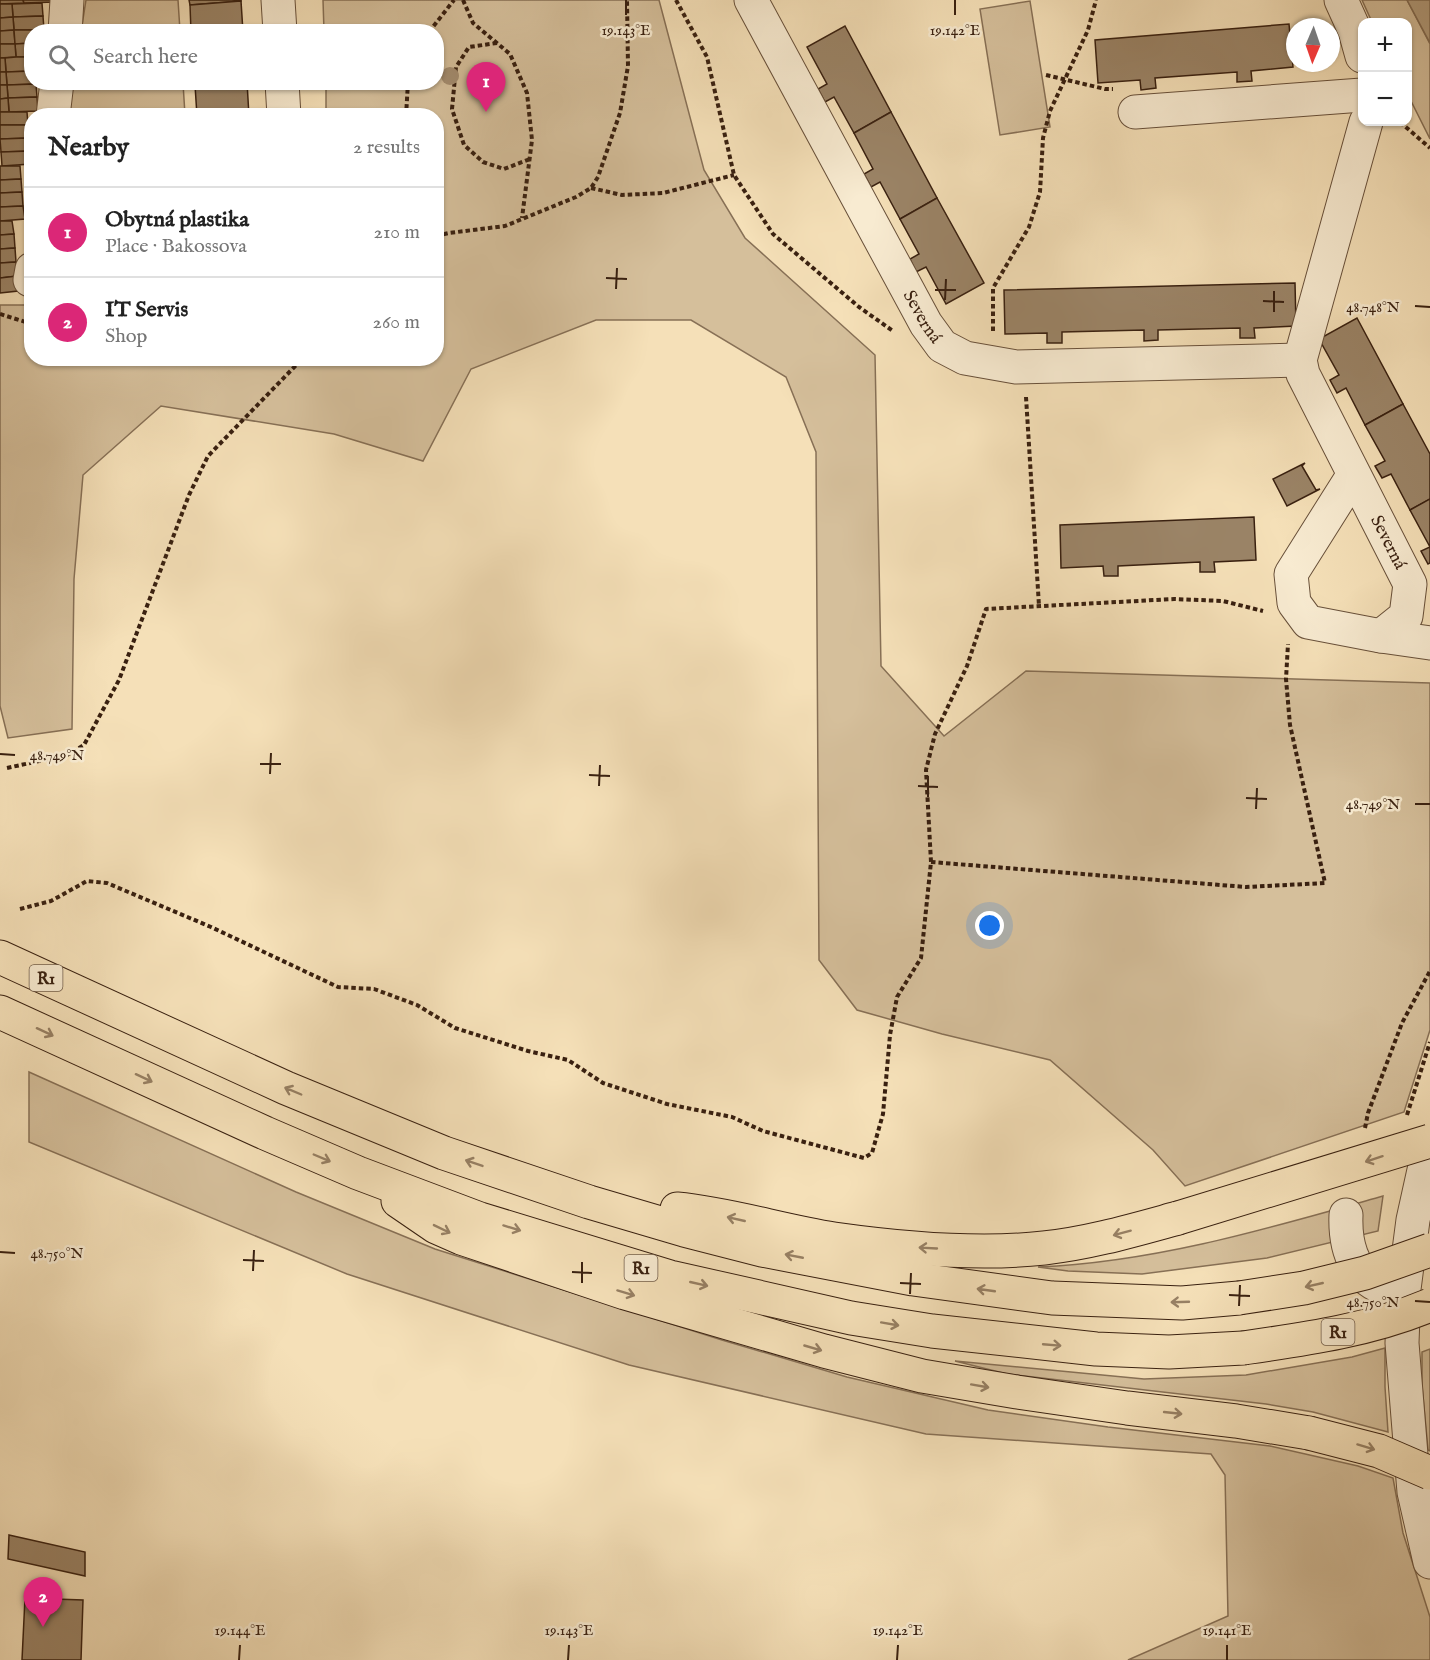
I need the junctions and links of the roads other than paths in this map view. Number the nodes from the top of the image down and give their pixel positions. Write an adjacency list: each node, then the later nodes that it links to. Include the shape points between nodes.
1 (67, 0): 5 (street)
2 (278, 0): 6 (street)
3 (751, 0): 15 (street, Severná, via 926,324 942,345 965,358 1008,365)
4 (1341, 0): 7 (street)
5 (66, 24)
6 (279, 24)
7 (1358, 42)
8 (56, 90): 12 (street)
9 (282, 90): 13 (street)
10 (1358, 95): 11 (street)
11 (1125, 100)
12 (54, 108)
13 (284, 108)
14 (1365, 126): 15 (street)
15 (1300, 360): 16 (street, Severná, via 1303,374)
16 (1354, 474): 17 (street, Severná, via 1410,584 1406,616); 17 (street, via 1292,574 1294,603 1300,620)
17 (1381, 636): 18 (street)
18 (1430, 643)
19 (0, 957): 23 (highway, R1, one-way to 19, via 444,1153 286,1088)
20 (0, 1012): 22 (highway, R1, one-way to 22)
21 (1430, 1142): 23 (highway, one-way to 23, bridge, via 1178,1218 1044,1248 989,1251 906,1247 772,1228 701,1211); 26 (street, via 1413,1220)
22 (358, 1173): 26 (highway, R1, one-way to 26, bridge, via 480,1218 670,1277 932,1331 1096,1349 1168,1352 1243,1348 1368,1325); 27 (highway, one-way to 27, bridge, via 436,1227 461,1238 625,1293 824,1351 922,1376 1017,1392 1309,1432 1379,1451)
23 (589, 1202): 25 (highway, R1, one-way to 23, bridge, via 1365,1273 1304,1288 1182,1303 1121,1302 1052,1298 913,1279 762,1250)
24 (1346, 1215): 26 (street, via 1345,1233 1352,1257 1370,1280)
25 (1430, 1250)
26 (1417, 1301): 28 (street, via 1402,1343 1413,1480)
27 (1430, 1473)
28 (1430, 1562)

